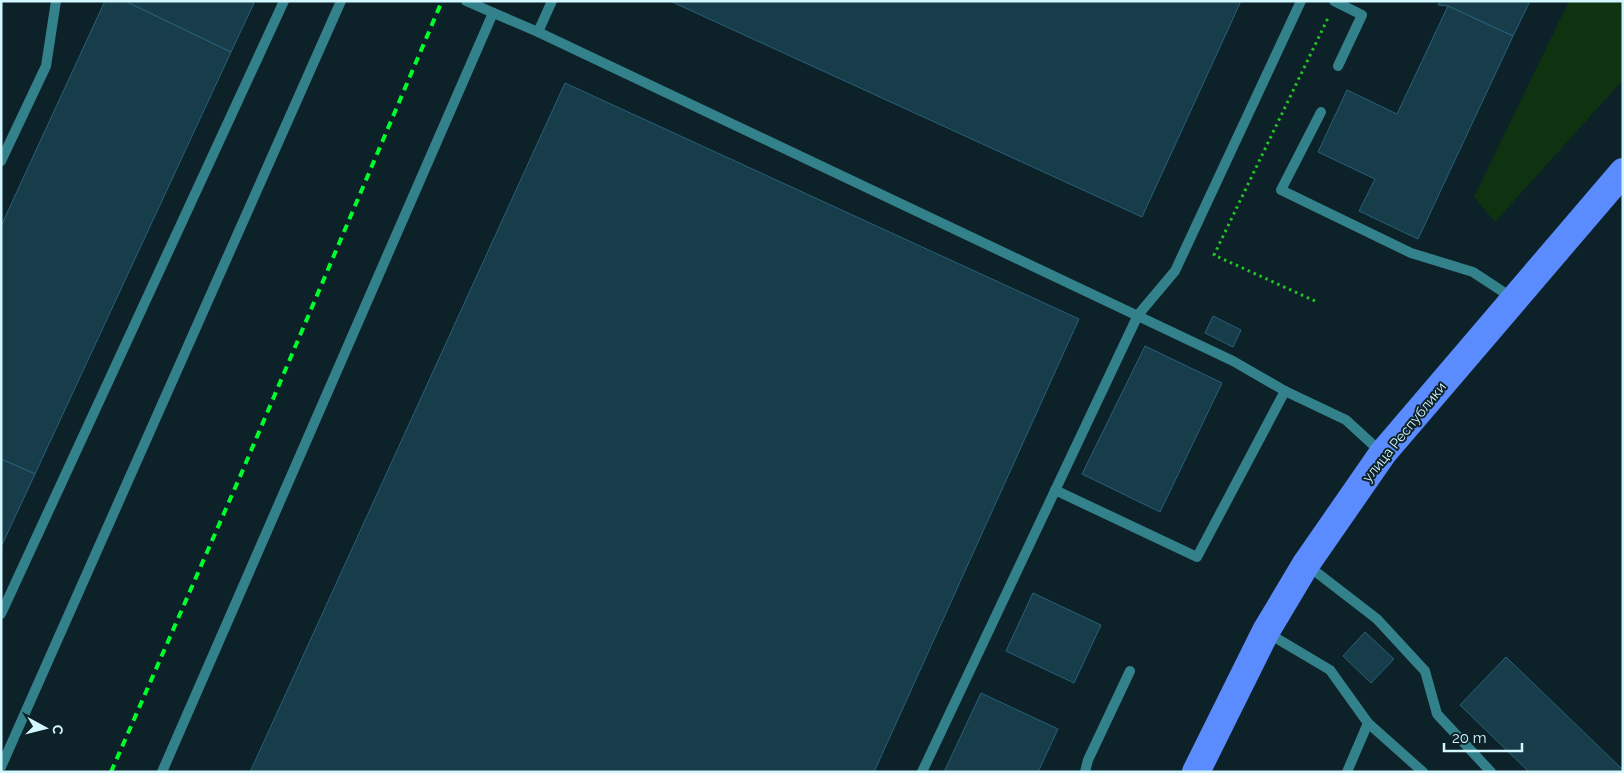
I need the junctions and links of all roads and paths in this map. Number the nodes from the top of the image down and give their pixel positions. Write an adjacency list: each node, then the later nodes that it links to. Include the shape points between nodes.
1 (56, 1): 12 (lane, via 46,66)
2 (284, 1): 20 (lane)
3 (341, 1): 24 (lane)
4 (466, 1): 8 (lane)
5 (552, 1): 9 (lane)
6 (1301, 1): 15 (lane, via 1175,271)
7 (1334, 1): 10 (lane, via 1362,15)
8 (493, 13): 9 (lane); 25 (lane)
9 (538, 32): 15 (lane)
10 (1338, 66)
11 (1321, 112): 14 (lane, via 1281,190 1411,253 1473,272)
12 (1, 161)
13 (1623, 172): 14 (main road, улица Республики)
14 (1514, 299): 17 (main road, улица Республики)
15 (1138, 315): 16 (lane, via 1234,361); 18 (lane)
16 (1285, 391): 17 (lane, via 1346,420); 18 (lane, via 1197,557)
17 (1383, 453): 19 (main road, улица Республики)
18 (1055, 490): 26 (lane)
19 (1306, 564): 21 (main road, улица Республики); 31 (lane, via 1377,619 1425,671 1437,714)
20 (1, 614)
21 (1266, 631): 23 (lane, via 1330,670); 28 (main road, улица Республики)
22 (1130, 672): 27 (lane)
23 (1368, 723): 29 (lane); 30 (lane)
24 (1, 768)
25 (162, 772)
26 (922, 772)
27 (1085, 772)
28 (1196, 772)
29 (1347, 772)
30 (1423, 772)
31 (1491, 772)

